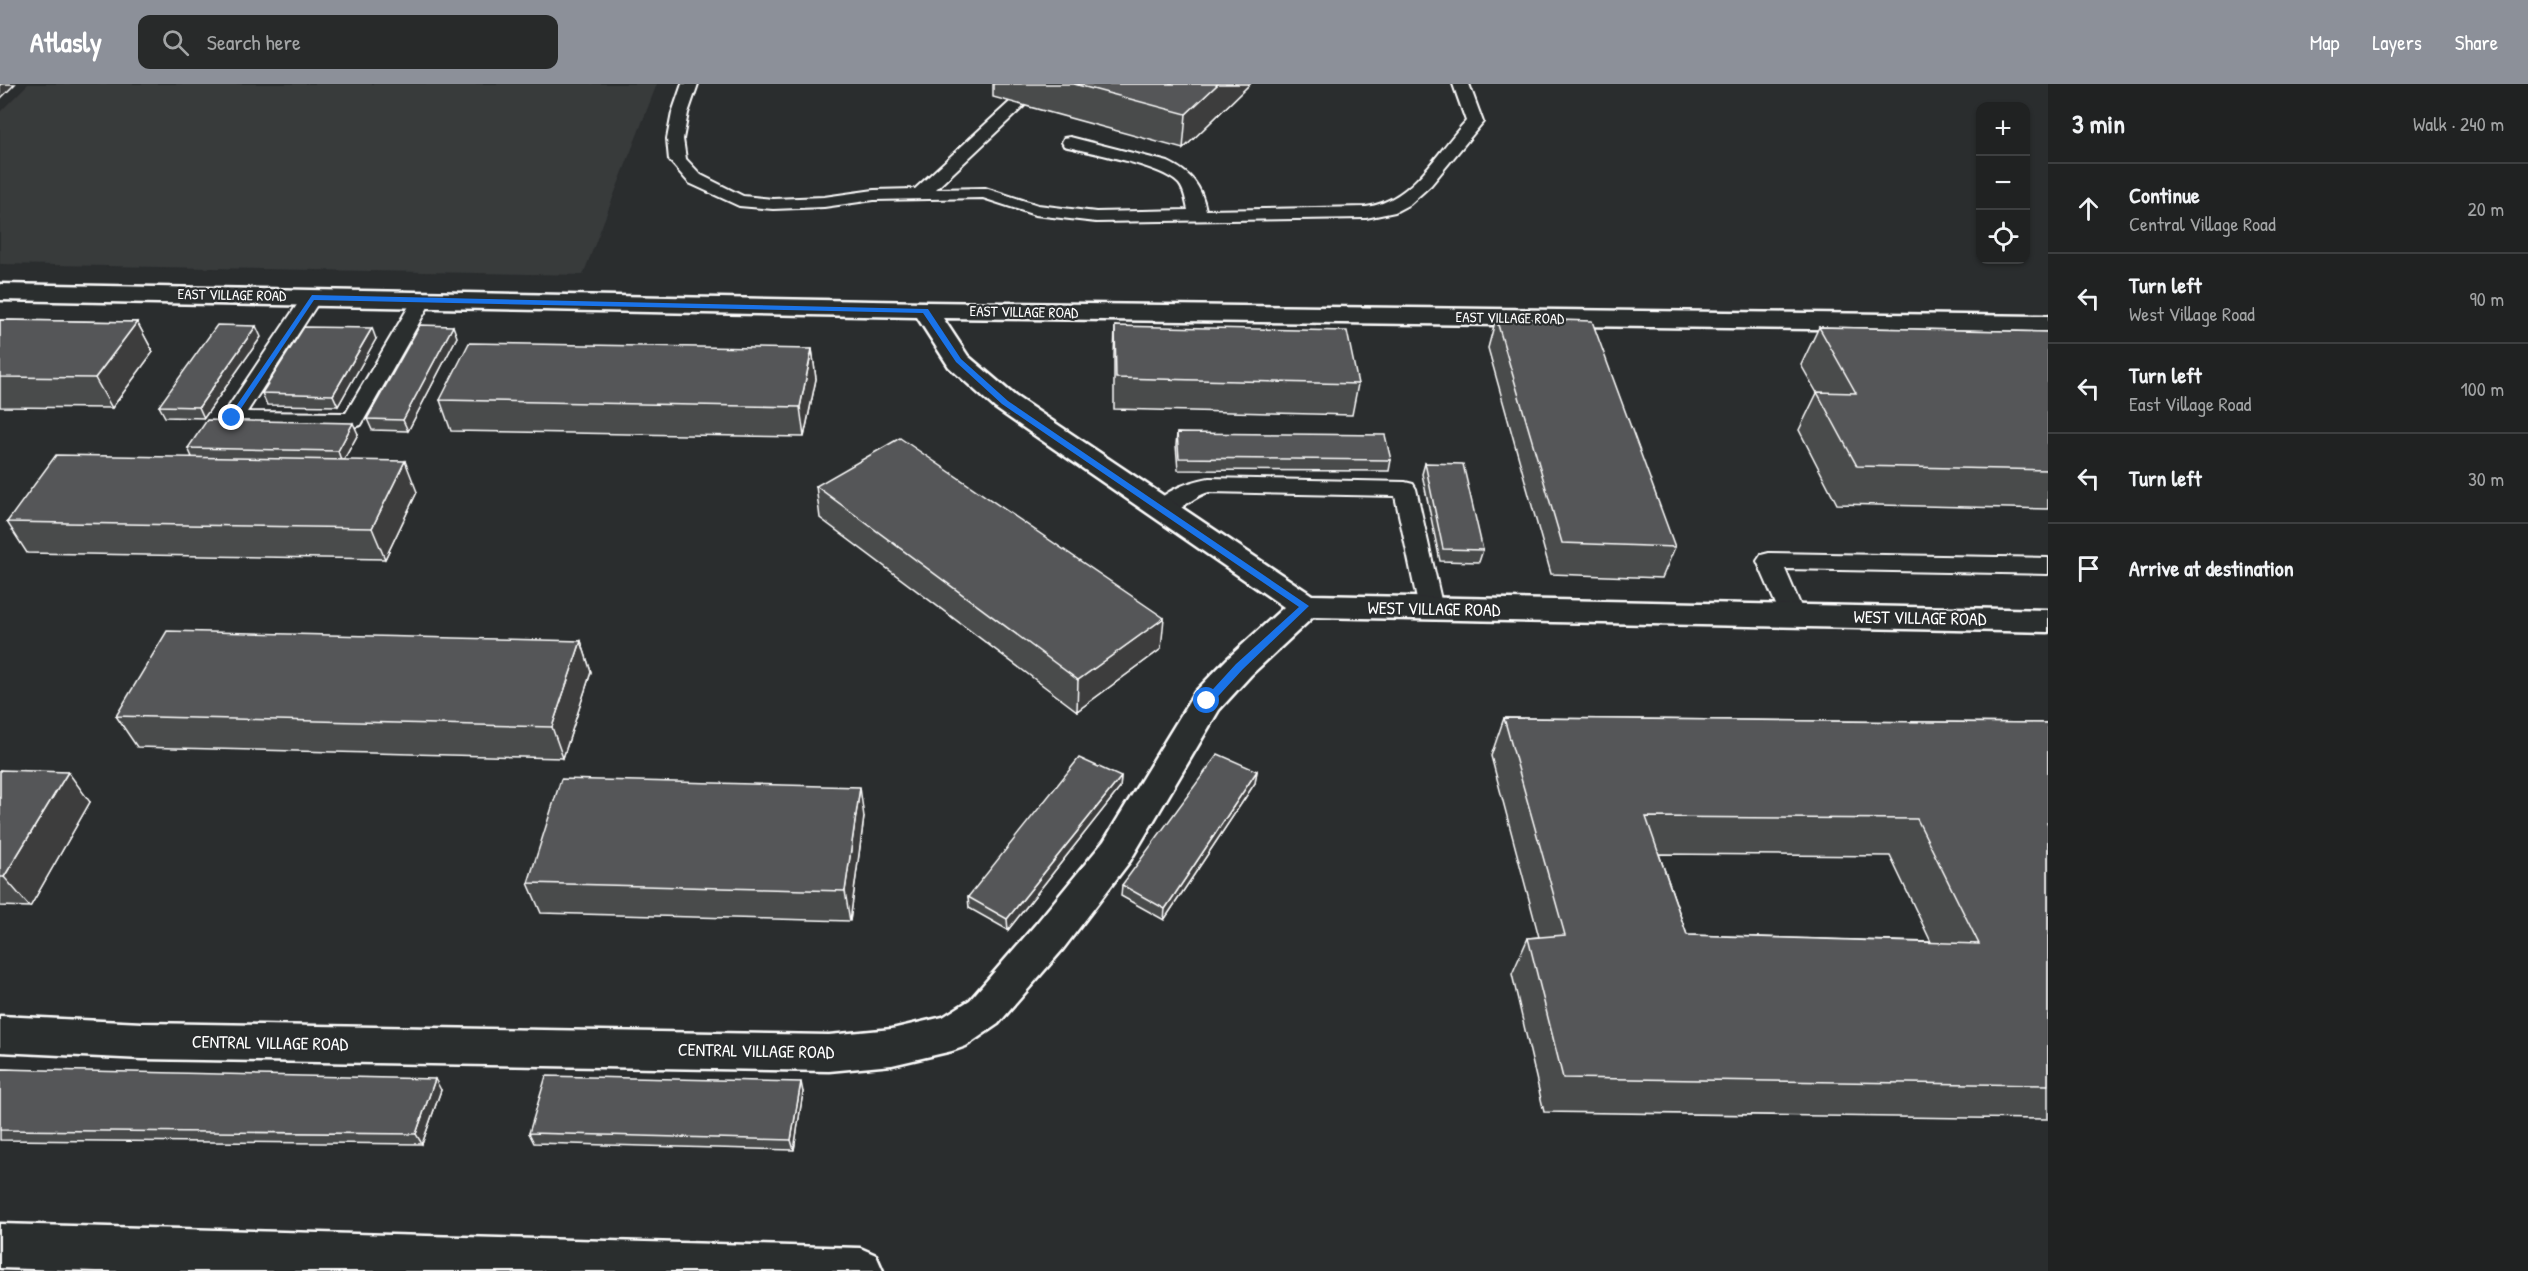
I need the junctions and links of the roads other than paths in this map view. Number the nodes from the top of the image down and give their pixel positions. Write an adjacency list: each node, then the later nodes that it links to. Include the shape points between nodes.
1 (690, 84): 5 (lane, via 675,139 678,160 695,179 712,189 739,201 773,204)
2 (1461, 84): 6 (lane, via 1475,122 1411,196 1396,206 1348,214)
3 (1018, 104): 5 (lane)
4 (1070, 142): 6 (lane, via 1176,172 1188,180 1193,190)
5 (921, 193): 6 (lane, via 985,193 1035,210 1068,215)
6 (1198, 216)
7 (0, 292): 8 (street, EAST VILLAGE ROAD)
8 (312, 297): 9 (street, EAST VILLAGE ROAD); 9 (lane, via 232,418 353,420)
9 (422, 300): 10 (street, EAST VILLAGE ROAD)
10 (925, 310): 11 (street, EAST VILLAGE ROAD); 12 (street, via 958,361 1005,402)
11 (2048, 324)
12 (1161, 510): 14 (street); 15 (lane, via 1191,489 1209,485 1405,489)
13 (2048, 566): 16 (lane, via 1769,561)
14 (1305, 606): 15 (street, WEST VILLAGE ROAD); 18 (street, CENTRAL VILLAGE ROAD, via 1207,701 1117,851 984,1012 952,1033 892,1047 829,1053 154,1041)
15 (1431, 609): 16 (street, WEST VILLAGE ROAD)
16 (1794, 616): 17 (street, WEST VILLAGE ROAD)
17 (2048, 621)
18 (0, 1034)
19 (0, 1246): 20 (street)
20 (176, 1262): 21 (street)
21 (860, 1271)

